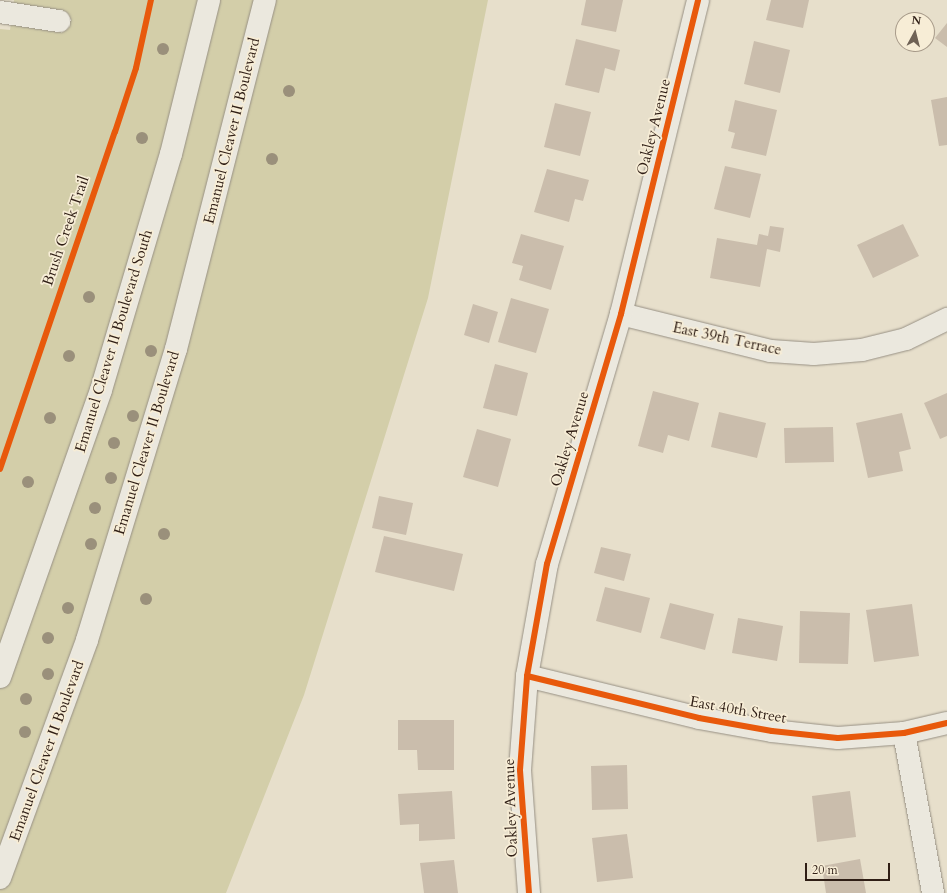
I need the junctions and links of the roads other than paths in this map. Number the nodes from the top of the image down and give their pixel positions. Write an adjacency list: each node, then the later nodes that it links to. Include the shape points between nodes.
1 (209, 0): 9 (street, Emanuel Cleaver II Boulevard South, via 171,154 100,390)
2 (265, 0): 12 (street, Emanuel Cleaver II Boulevard, via 176,349 87,640)
3 (698, 0): 6 (street, Oakley Avenue)
4 (0, 12): 5 (street)
5 (59, 21)
6 (621, 314): 7 (street, East 39th Terrace, via 771,351 814,354 862,350 906,339); 8 (street, Oakley Avenue, via 547,564)
7 (947, 319)
8 (527, 676): 11 (street, East 40th Street, via 699,718 772,731 838,738); 13 (street, Oakley Avenue, via 520,770)
9 (0, 677)
10 (947, 723): 11 (street, East 40th Street)
11 (904, 733): 14 (street)
12 (0, 878)
13 (529, 893)
14 (933, 893)

